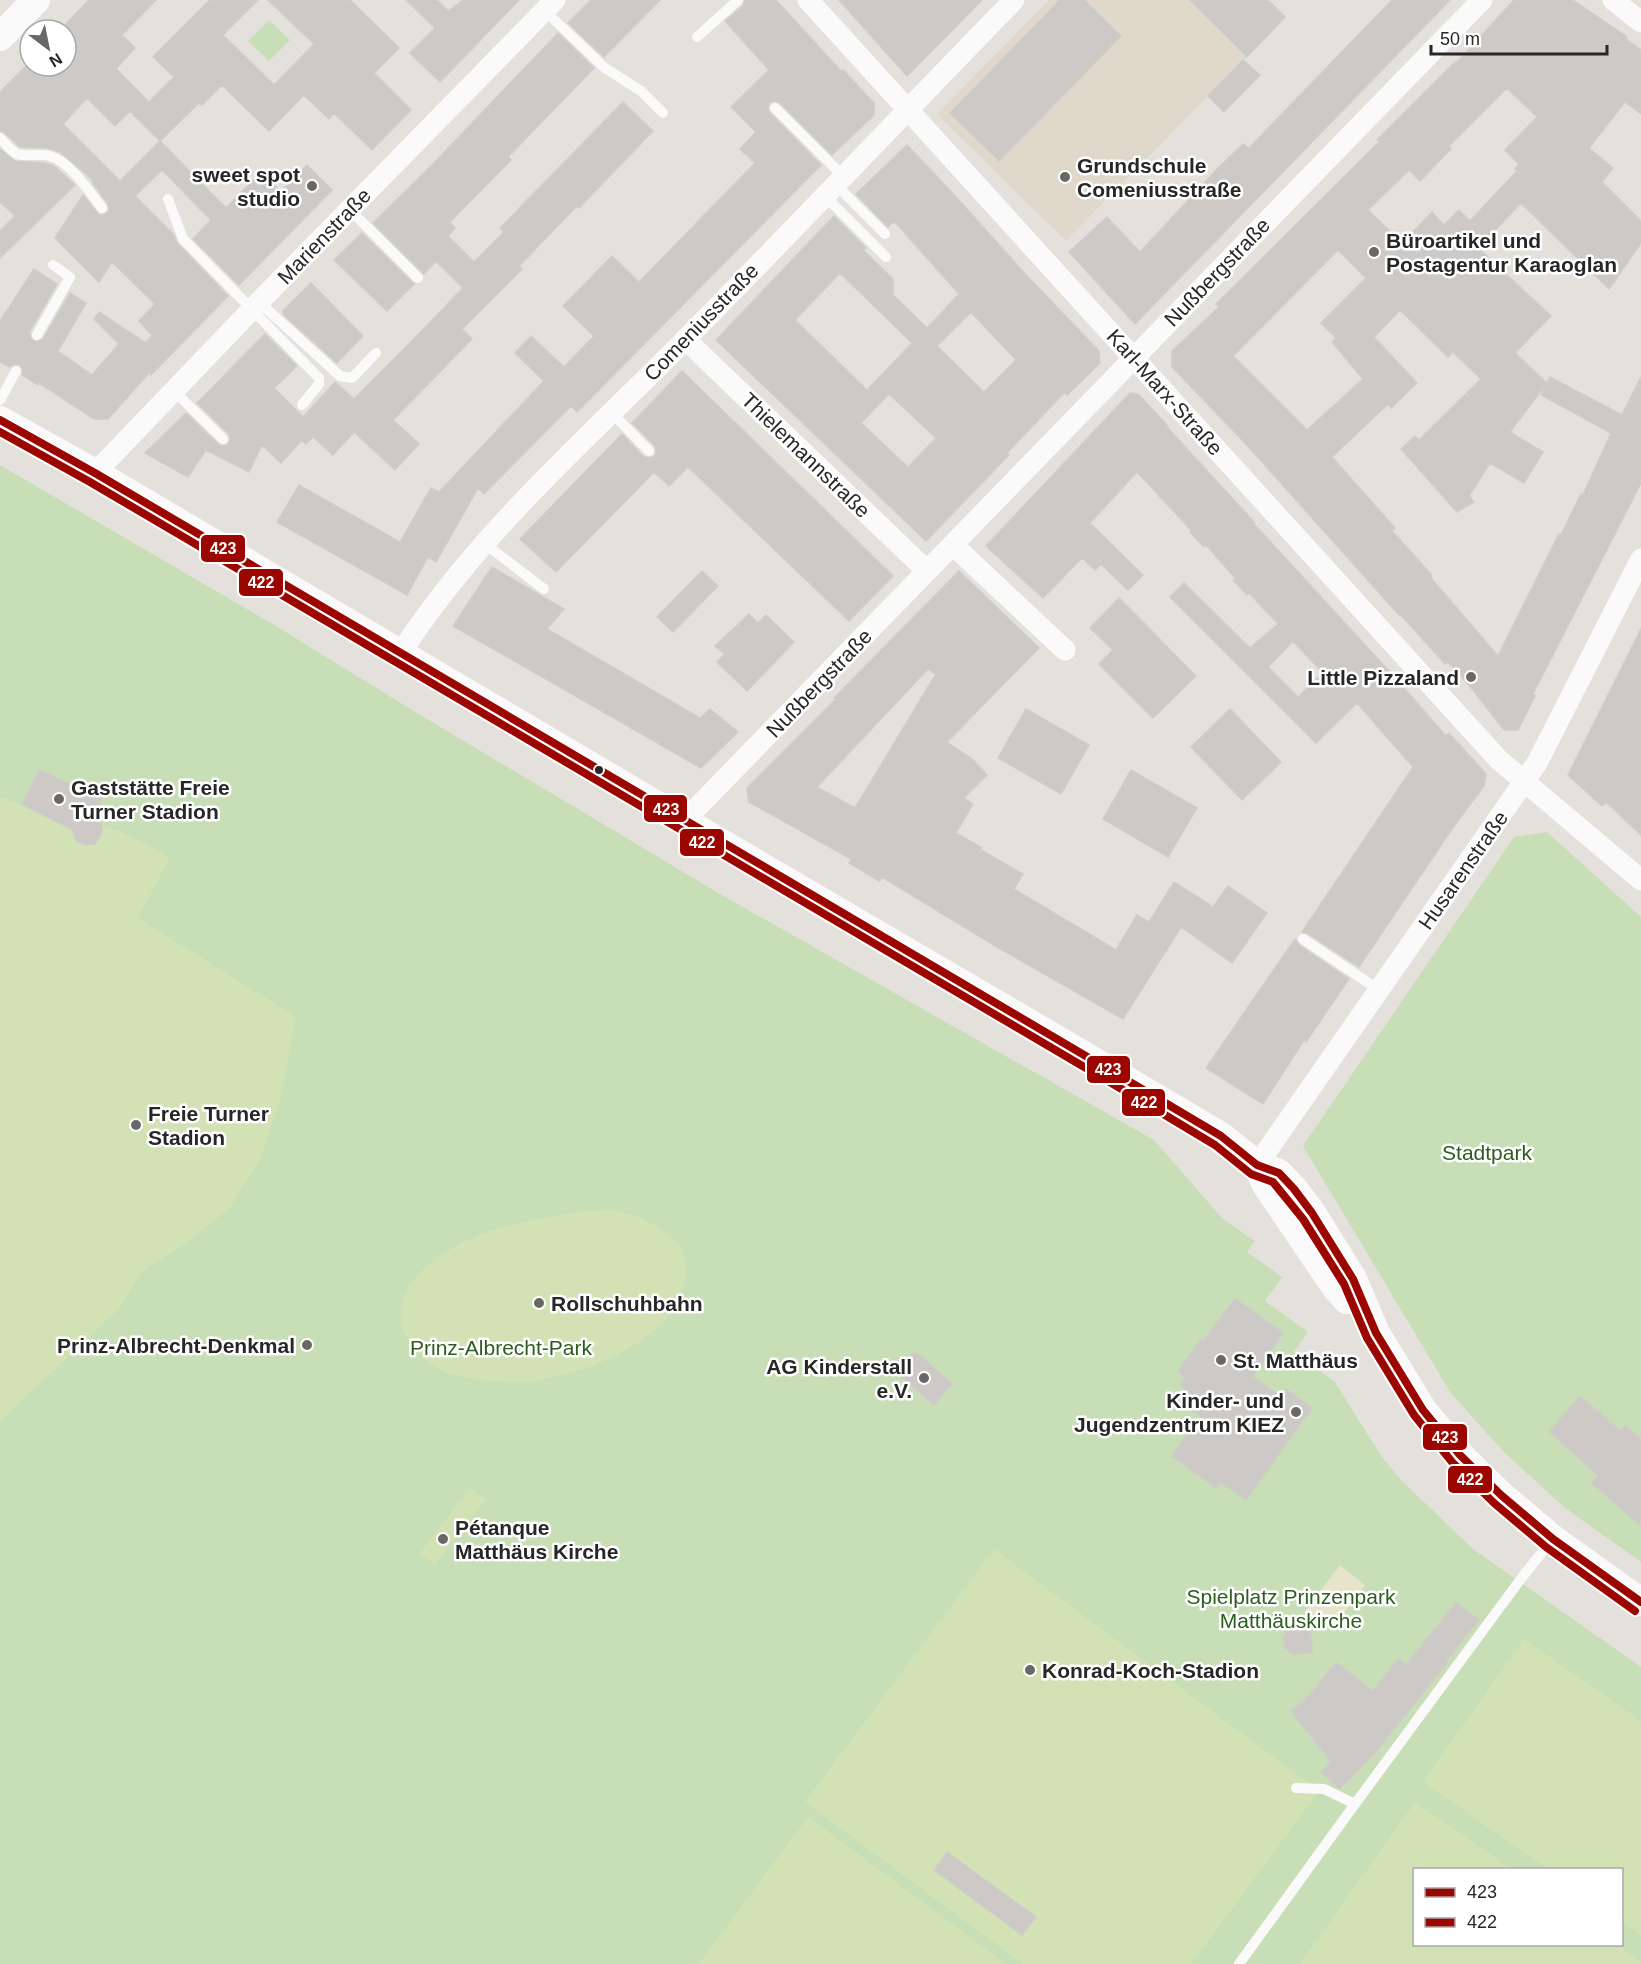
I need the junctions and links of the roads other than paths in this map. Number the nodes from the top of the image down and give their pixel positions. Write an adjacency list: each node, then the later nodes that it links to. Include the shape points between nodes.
1 (36, 0): 9 (street)
2 (738, 0): 10 (lane)
3 (808, 0): 12 (street, Karl-Marx-Straße)
4 (1014, 0): 12 (street, Comeniusstraße)
5 (1482, 0): 27 (street, Nußbergstraße)
6 (1612, 0): 8 (street)
7 (550, 5): 13 (lane, via 605,68 641,91); 18 (street, Marienstraße)
8 (1641, 22)
9 (0, 37)
10 (697, 37)
11 (775, 108): 15 (lane)
12 (907, 110): 15 (street, Comeniusstraße); 27 (street, Karl-Marx-Straße)
13 (663, 113)
14 (0, 138): 17 (lane, via 15,153 51,156 63,164)
15 (834, 185): 19 (lane); 20 (lane); 25 (street, Comeniusstraße)
16 (168, 199): 23 (lane, via 183,239)
17 (102, 208)
18 (350, 210): 22 (lane); 23 (street, Marienstraße)
19 (885, 234)
20 (886, 257)
21 (53, 265): 24 (lane, via 70,277)
22 (418, 278)
23 (255, 306): 26 (lane, via 340,376 352,378); 29 (street, Marienstraße); 31 (lane, via 319,378 320,384)
24 (37, 335)
25 (685, 339): 32 (street, Comeniusstraße); 40 (street, Thielemannstraße)
26 (376, 353)
27 (1134, 358): 38 (street, Nußbergstraße); 44 (street, Karl-Marx-Straße, via 1499,760)
28 (16, 372): 30 (lane)
29 (174, 391): 34 (lane); 36 (street, Marienstraße)
30 (0, 400)
31 (302, 405)
32 (612, 413): 35 (lane); 37 (street, Comeniusstraße)
33 (0, 420): 36 (street)
34 (223, 439)
35 (649, 451)
36 (95, 473): 43 (street)
37 (484, 543): 41 (lane); 43 (street, Comeniusstraße)
38 (953, 545): 40 (street, Nußbergstraße); 42 (street)
39 (1641, 559): 44 (street, Husarenstraße)
40 (927, 572): 45 (street, Nußbergstraße)
41 (544, 589)
42 (1065, 650)
43 (400, 654): 45 (street)
44 (1525, 782): 46 (street, Karl-Marx-Straße); 48 (street, Husarenstraße)
45 (684, 821): 49 (street, via 1221,1136)
46 (1641, 880)
47 (1303, 939): 48 (lane)
48 (1379, 990): 49 (street, Husarenstraße)
49 (1257, 1165): 50 (street, via 1266,1185 1336,1288 1376,1333 1423,1410 1460,1455)
50 (1553, 1539): 51 (street); 53 (lane)
51 (1641, 1602)
52 (1296, 1788): 53 (lane, via 1324,1789)
53 (1355, 1804): 54 (lane)
54 (1239, 1964)

